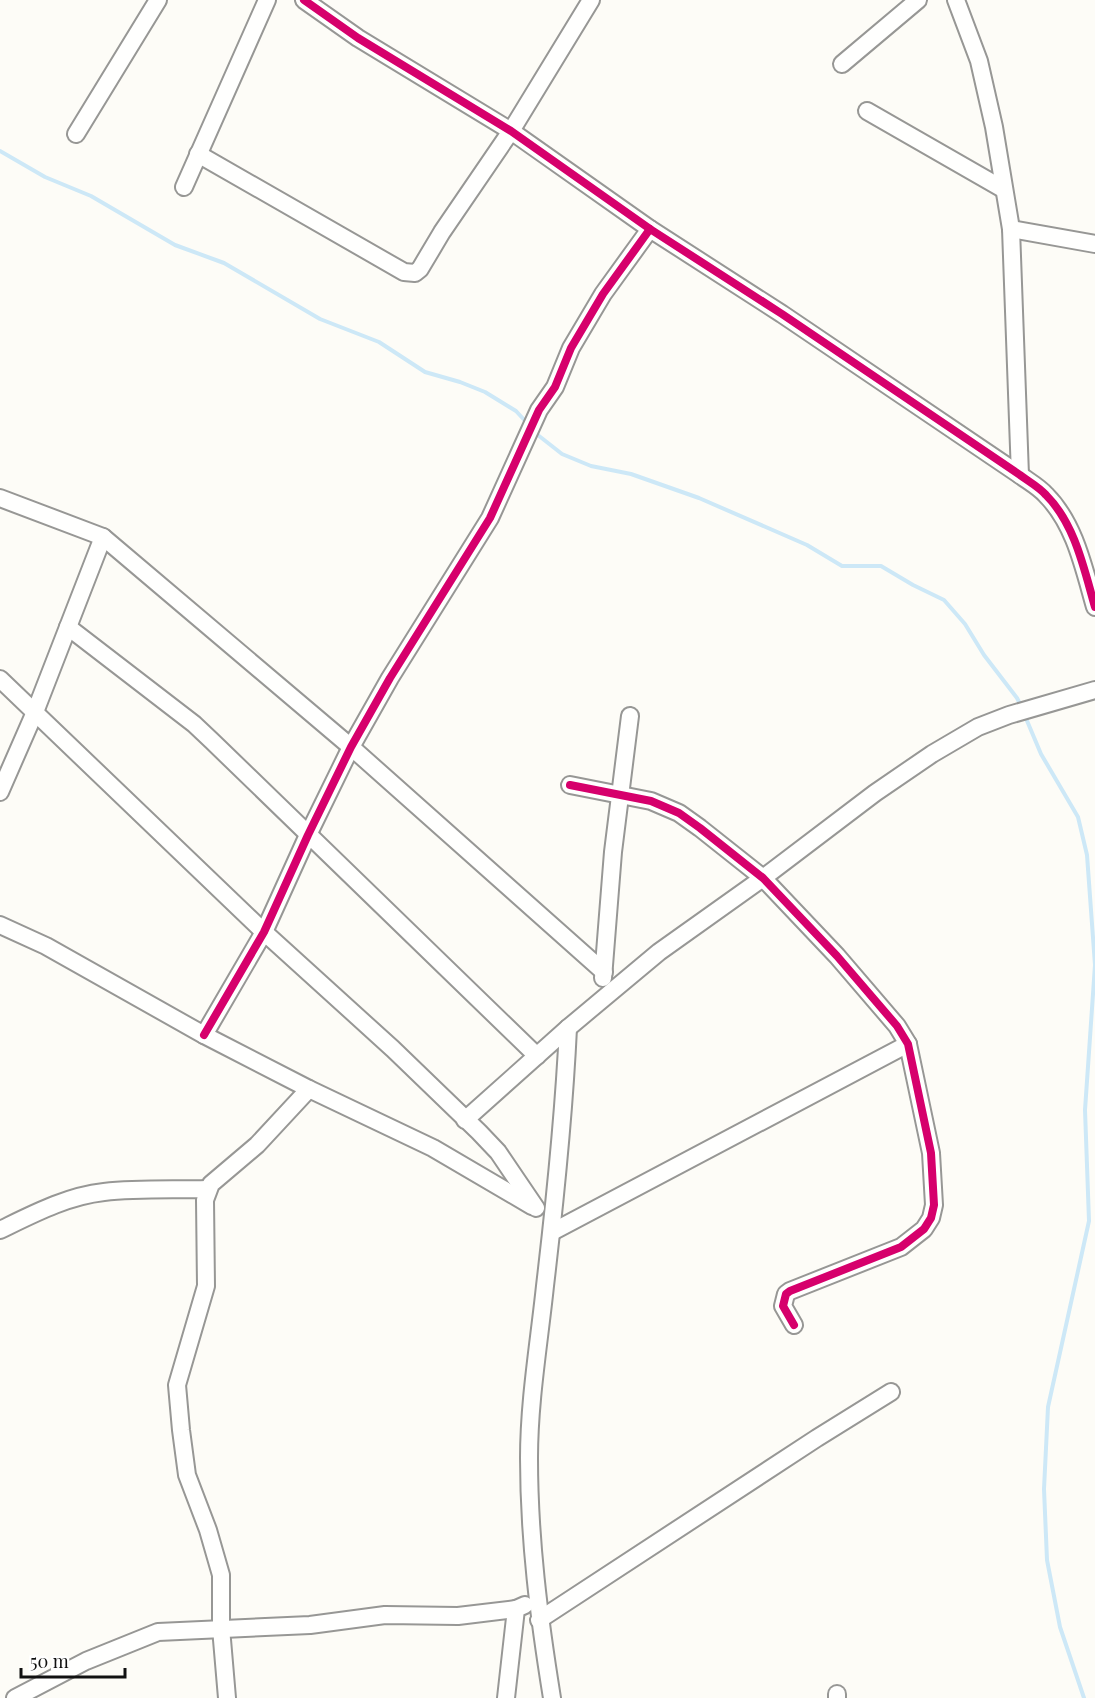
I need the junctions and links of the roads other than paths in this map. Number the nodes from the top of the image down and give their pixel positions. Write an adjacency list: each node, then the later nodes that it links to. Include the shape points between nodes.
1 (158, 0): 10 (street)
2 (267, 0): 11 (street)
3 (304, 0): 9 (street, via 358,38)
4 (591, 0): 9 (street)
5 (918, 0): 7 (street)
6 (956, 0): 13 (street, via 979,61)
7 (842, 64)
8 (867, 111): 13 (street)
9 (511, 131): 11 (street, via 415,273 404,272); 14 (street)
10 (76, 134)
11 (198, 154): 12 (street)
12 (184, 187)
13 (1004, 189): 15 (street)
14 (650, 229): 17 (street); 26 (street, via 570,348 555,387 539,411 490,518)
15 (1011, 229): 16 (street); 17 (street)
16 (1095, 244)
17 (1020, 475): 20 (street, via 1046,495 1068,524)
18 (0, 498): 19 (street)
19 (103, 537): 21 (street); 26 (street)
20 (1095, 607)
21 (68, 627): 24 (street); 30 (street, via 194,724)
22 (0, 679): 24 (street)
23 (1095, 690): 31 (street, via 978,727 875,793)
24 (35, 712): 28 (street); 33 (street)
25 (630, 716): 29 (street)
26 (351, 747): 30 (street); 34 (street)
27 (570, 785): 29 (street)
28 (0, 792)
29 (619, 795): 31 (street, via 651,801 679,813); 34 (street)
30 (308, 836): 33 (street); 39 (street)
31 (763, 878): 35 (street, via 659,952); 38 (street, via 837,956)
32 (0, 925): 37 (street, via 46,946)
33 (264, 932): 37 (street); 41 (street)
34 (603, 972): 35 (street)
35 (601, 1000): 36 (street)
36 (568, 1028): 39 (street); 44 (street)
37 (204, 1035): 40 (street)
38 (908, 1044): 44 (street); 46 (street, via 930,1154 934,1205 931,1218 924,1229 901,1247 786,1294 783,1306)
39 (537, 1056): 41 (street)
40 (309, 1089): 42 (street, via 257,1145); 43 (street, via 433,1148)
41 (465, 1120): 43 (street, via 498,1152)
42 (207, 1190): 45 (street, via 104,1192 42,1209); 51 (street, via 206,1286 177,1385 187,1475 221,1575)
43 (536, 1208): 44 (street)
44 (552, 1225): 48 (street, via 529,1457)
45 (0, 1230)
46 (794, 1325)
47 (891, 1392): 50 (street)
48 (537, 1601): 49 (street); 50 (street)
49 (516, 1609): 51 (street, via 458,1616 385,1615 310,1625); 54 (street)
50 (539, 1620): 55 (street)
51 (221, 1628): 52 (street, via 158,1632 86,1660); 53 (street)
52 (15, 1698)
53 (227, 1698)
54 (506, 1698)
55 (552, 1698)

